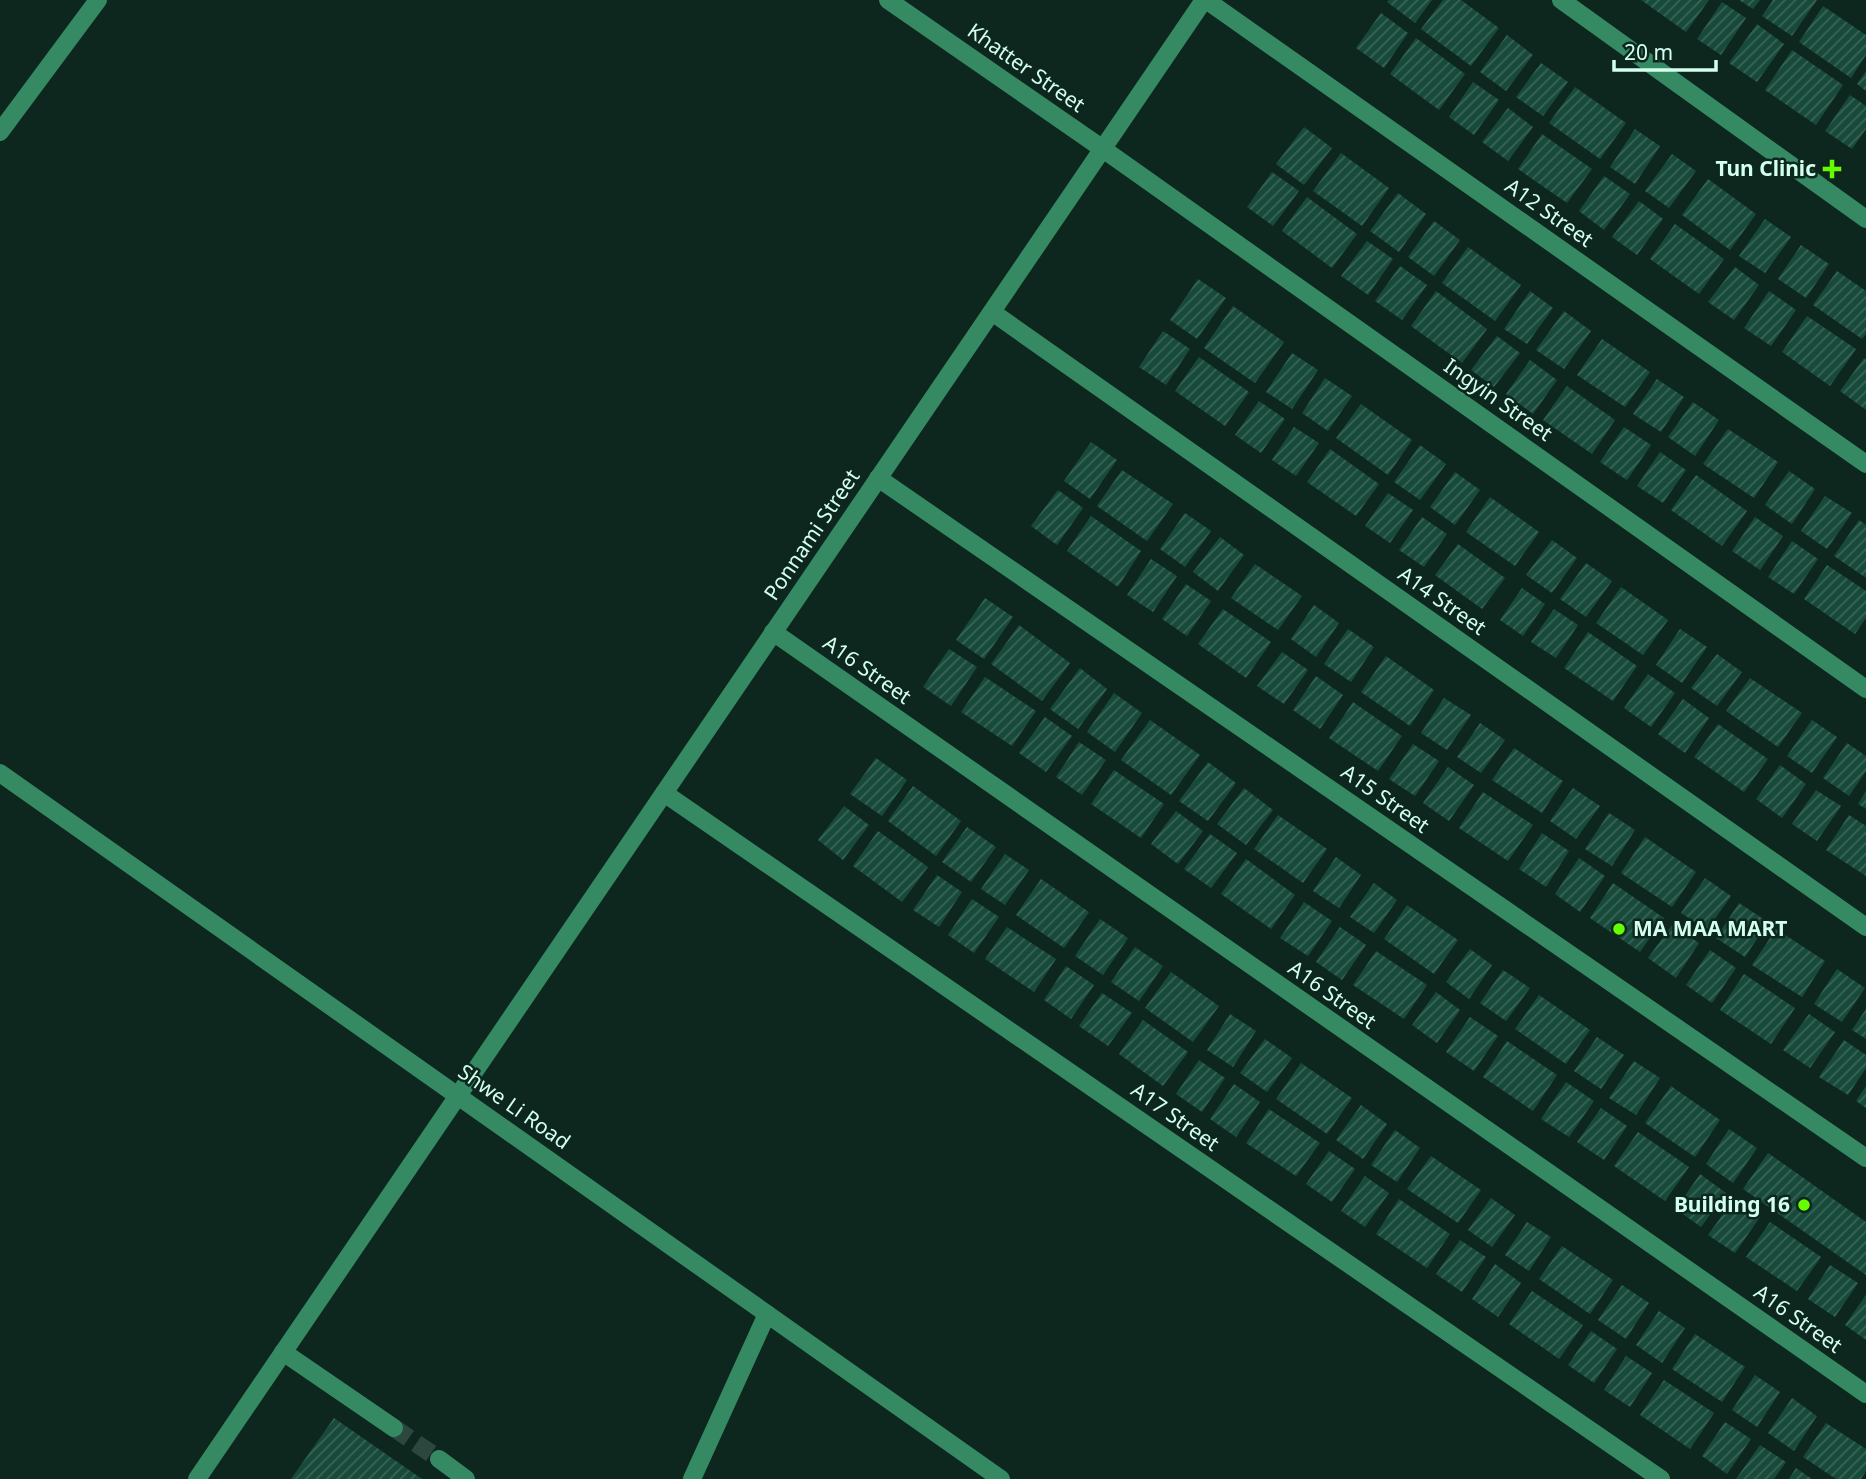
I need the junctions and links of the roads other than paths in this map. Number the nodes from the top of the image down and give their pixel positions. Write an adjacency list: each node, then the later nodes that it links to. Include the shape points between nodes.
1 (98, 0): 5 (street)
2 (888, 0): 6 (street, Khatter Street)
3 (1205, 0): 6 (street, Ponnami Street); 9 (street, A12 Street)
4 (1561, 0): 7 (street)
5 (0, 132)
6 (1103, 149): 8 (street, Ponnami Street); 12 (street, Ingyin Street)
7 (1866, 219)
8 (992, 312): 10 (street, Ponnami Street); 15 (street, A14 Street)
9 (1866, 464)
10 (878, 478): 11 (street, Ponnami Street); 17 (street, A15 Street)
11 (773, 632): 14 (street, Ponnami Street); 20 (street, A16 Street)
12 (1866, 689)
13 (0, 773): 16 (street, Shwe Li Road)
14 (664, 793): 16 (street, Ponnami Street); 27 (street, A17 Street)
15 (1866, 927)
16 (457, 1095): 18 (street, Shwe Li Road); 19 (street, Ponnami Street)
17 (1866, 1158)
18 (767, 1314): 24 (street); 26 (street, Shwe Li Road)
19 (283, 1352): 21 (street); 23 (street, Ponnami Street)
20 (1866, 1394)
21 (394, 1428)
22 (439, 1459): 25 (street)
23 (201, 1478)
24 (694, 1478)
25 (466, 1479)
26 (1001, 1479)
27 (1661, 1479)

